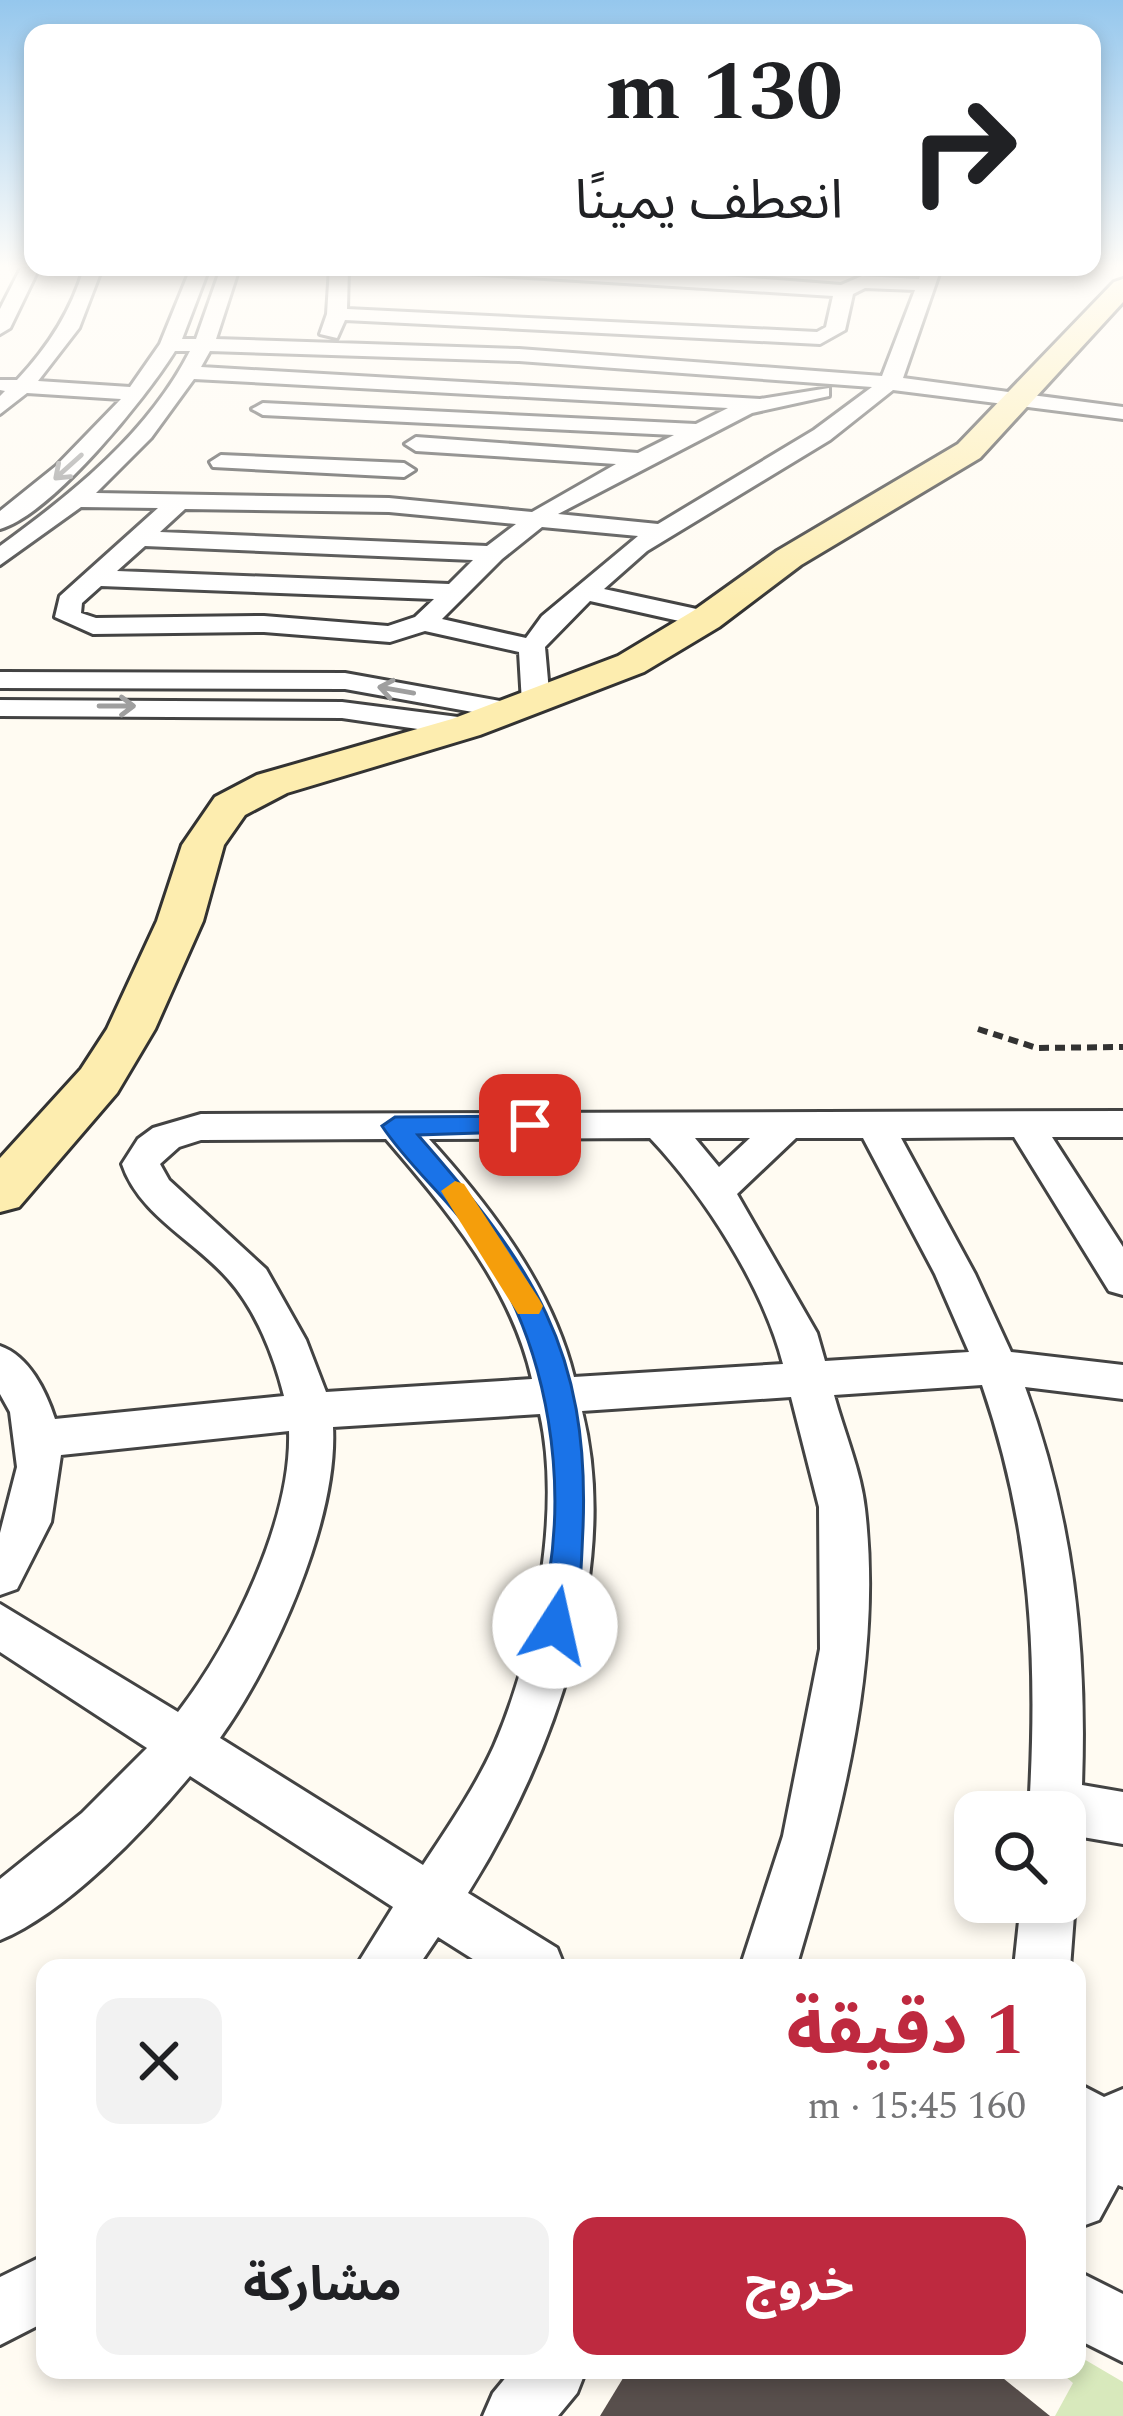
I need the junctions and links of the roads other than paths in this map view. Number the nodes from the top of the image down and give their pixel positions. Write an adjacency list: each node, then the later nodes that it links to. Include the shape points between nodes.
1 (286, 380): 18 (street)
2 (146, 381): 11 (street)
3 (184, 381): 26 (street)
4 (309, 381): 10 (street)
5 (444, 381): 10 (street)
6 (878, 381): 8 (street)
7 (1037, 381): 12 (street)
8 (889, 382): 12 (street); 13 (street); 31 (street, via 822,435)
9 (11, 385): 11 (street); 14 (street)
10 (442, 385): 13 (street); 16 (street)
11 (136, 394): 30 (street, one-way to 30, via 83,454)
12 (1023, 396): 15 (street); 38 (street, via 969,451 789,558)
13 (757, 403): 17 (street)
14 (0, 408)
15 (1123, 413)
16 (429, 415): 17 (street); 18 (street); 19 (street)
17 (700, 430): 21 (street)
18 (242, 436): 22 (street); 27 (street)
19 (416, 444): 20 (street); 22 (street)
20 (515, 451): 21 (street); 23 (street)
21 (641, 459): 25 (street)
22 (412, 469): 28 (street)
23 (505, 476)
24 (548, 480): 25 (street)
25 (590, 484): 29 (street)
26 (77, 500): 27 (street); 34 (street)
27 (184, 502): 28 (street); 32 (street)
28 (389, 505): 29 (street)
29 (536, 517): 31 (street); 33 (street)
30 (0, 522)
31 (661, 531): 37 (street)
32 (140, 538): 33 (street); 35 (street)
33 (493, 554): 36 (street)
34 (0, 558)
35 (95, 578): 36 (street); 39 (street, via 66,613 92,626 264,624 390,634)
36 (454, 592): 39 (street)
37 (585, 592): 38 (street); 40 (street)
38 (706, 619): 42 (street, via 631,664)
39 (424, 623): 40 (street)
40 (532, 647): 42 (street)
41 (0, 680): 42 (street, one-way to 41, via 345,681)
42 (524, 707): 44 (street)
43 (0, 708): 44 (street, one-way to 44, via 342,710)
44 (466, 727): 51 (street, via 272,784 230,806 203,845 180,921 131,1029 99,1081)
45 (1123, 1124): 50 (street)
46 (395, 1126): 47 (street); 58 (street, via 450,1185 518,1283); 59 (street, via 182,1130 141,1164 148,1184 238,1258 285,1334)
47 (661, 1126): 48 (street); 52 (street)
48 (786, 1126): 49 (street); 52 (street)
49 (876, 1127): 50 (street); 55 (street)
50 (1027, 1128): 53 (street)
51 (0, 1193)
52 (716, 1193): 56 (street, via 796,1333)
53 (1123, 1280)
54 (0, 1363): 60 (street, via 28,1398)
55 (997, 1366): 56 (street); 57 (street); 64 (street, via 1028,1460 1052,1577)
56 (809, 1379): 58 (street); 72 (street, via 842,1507 844,1649 809,1836)
57 (1123, 1382)
58 (562, 1396): 59 (street); 67 (street, via 570,1462 563,1595 508,1774)
59 (309, 1411): 60 (street); 63 (street, via 313,1453 292,1538 240,1664)
60 (38, 1439): 61 (street, via 41,1488)
61 (0, 1574)
62 (0, 1626): 63 (street)
63 (184, 1741): 67 (street); 68 (street, via 78,1850)
64 (1055, 1791)
65 (1086, 1813): 66 (street)
66 (1123, 1818)
67 (431, 1902): 70 (street); 71 (street)
68 (0, 1913)
69 (1046, 1923): 73 (street)
70 (390, 1959)
71 (522, 1959)
72 (770, 1959)
73 (1043, 1959)
74 (1107, 2132): 75 (street)
75 (1086, 2178)
76 (36, 2291): 78 (street)
77 (1086, 2307): 79 (street)
78 (0, 2313)
79 (1123, 2330)
80 (547, 2379): 81 (street)
81 (516, 2416)

